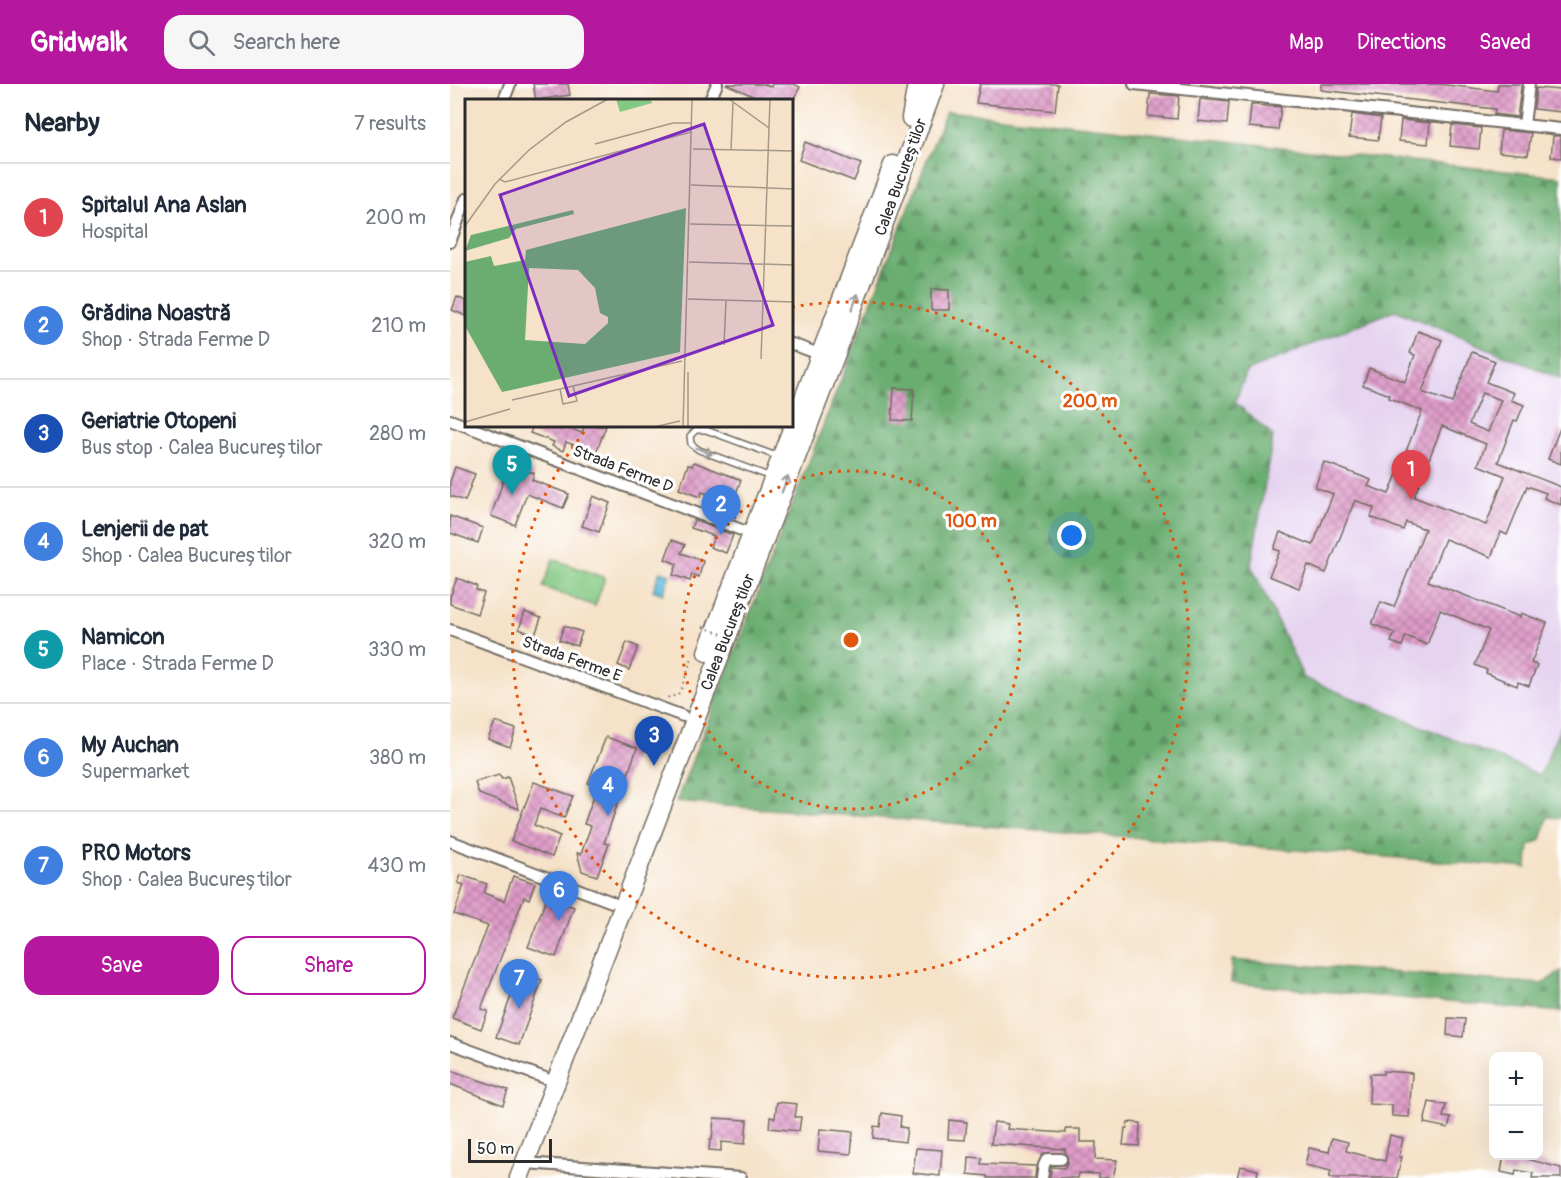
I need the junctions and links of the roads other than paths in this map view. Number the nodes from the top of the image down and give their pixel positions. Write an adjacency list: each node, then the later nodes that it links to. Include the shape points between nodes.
1 (510, 84): 9 (street)
2 (717, 84): 10 (street)
3 (917, 84): 11 (highway)
4 (922, 84): 11 (highway, Calea Bucureștilor)
5 (935, 84): 11 (highway, Calea Bucureștilor)
6 (944, 84): 11 (highway)
7 (1134, 84): 12 (street)
8 (1529, 84): 12 (street)
9 (504, 99)
10 (710, 99)
11 (916, 120): 18 (highway, Calea Bucureștilor); 34 (highway, Calea Bucureștilor, one-way to 11, via 831,366)
12 (1524, 125): 13 (street)
13 (1561, 129)
14 (465, 202): 15 (street)
15 (458, 219): 16 (street)
16 (450, 242)
17 (794, 345): 18 (street)
18 (819, 354): 20 (highway, Calea Bucureștilor)
19 (450, 420): 21 (street, Strada Ferme D)
20 (794, 422)
21 (465, 426)
22 (471, 428): 26 (street, Strada Ferme D)
23 (792, 428): 24 (highway, Calea Bucureștilor)
24 (781, 457): 25 (highway, Calea Bucureștilor); 25 (lane, one-way to 25, via 706,430 696,430 690,436 691,444 699,450)
25 (773, 477): 26 (highway, Calea Bucureștilor)
26 (752, 534): 28 (highway, Calea Bucureștilor)
27 (450, 630): 28 (street, Strada Ferme E)
28 (683, 716): 30 (highway, Calea Bucureștilor)
29 (450, 841): 30 (street)
30 (612, 902): 32 (highway, Calea Bucureștilor)
31 (450, 1042): 32 (street)
32 (545, 1078): 35 (highway, Calea Bucureștilor)
33 (1061, 1159): 37 (street, via 1047,1159)
34 (522, 1170): 36 (street)
35 (507, 1178)
36 (741, 1178)
37 (1042, 1178)

